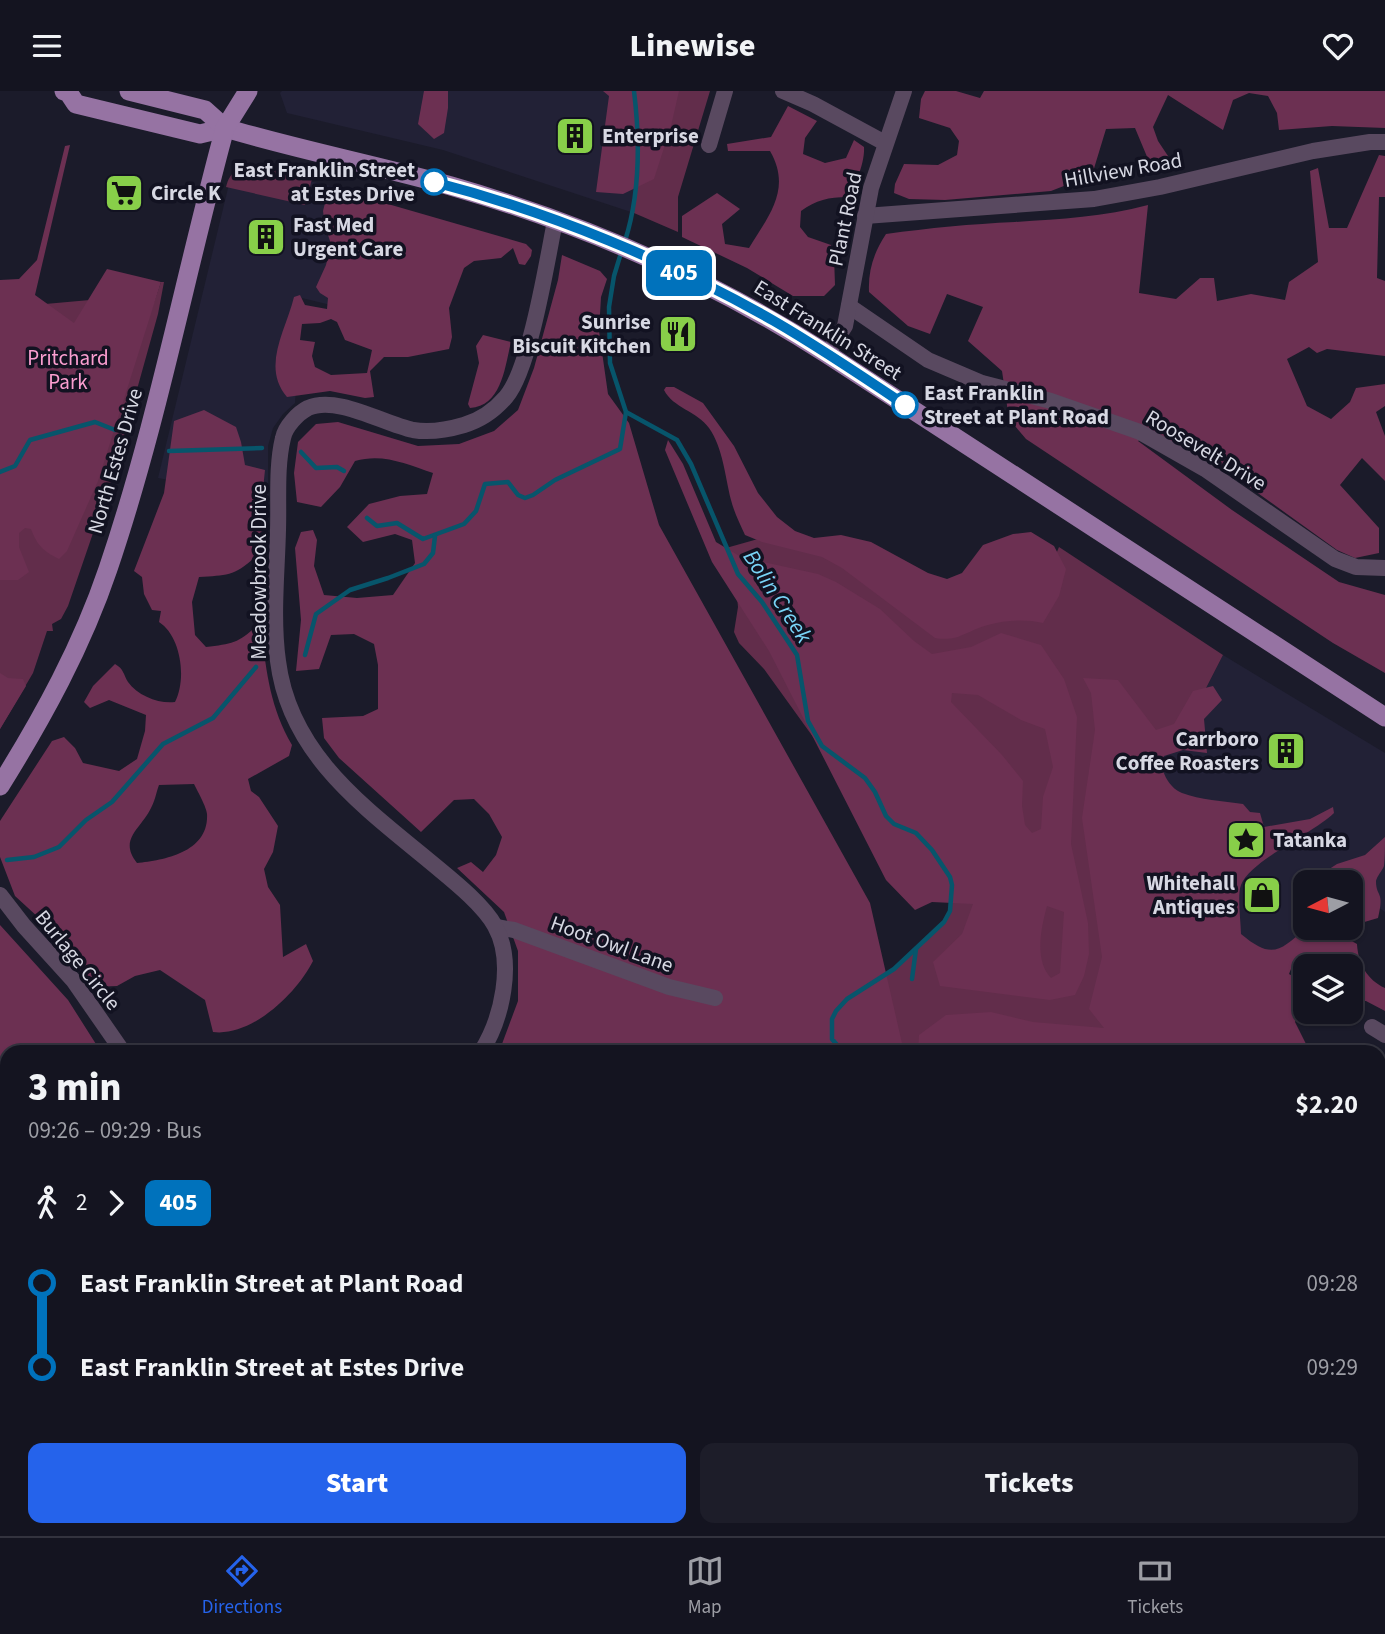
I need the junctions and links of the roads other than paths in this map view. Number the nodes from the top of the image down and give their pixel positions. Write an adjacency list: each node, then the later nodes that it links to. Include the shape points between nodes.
1 (67, 91): 7 (main road, East Franklin Street, via 76,104 200,134)
2 (129, 91): 7 (main road, East Franklin Street, via 205,110)
3 (247, 91): 7 (main road, North Estes Drive)
4 (725, 91): 10 (street)
5 (783, 91): 9 (street)
6 (904, 91): 9 (street, Plant Road)
7 (225, 128): 12 (main road, East Franklin Street, via 450,186); 17 (main road, North Estes Drive, via 108,570 60,683)
8 (1385, 142): 11 (street, Hillview Road, via 1313,151 1084,200)
9 (885, 143): 11 (street, Plant Road)
10 (709, 145)
11 (865, 216): 13 (street, Plant Road)
12 (564, 224): 14 (main road, East Franklin Street, via 753,309); 19 (street, Meadowbrook Drive, via 521,369 508,395 488,415 430,432 352,409 309,407 293,419 283,435 280,463 275,626 278,664 290,710 329,772 452,880)
13 (849, 306): 14 (street, Plant Road, via 842,332); 15 (street, Roosevelt Drive, via 928,360 982,383 1140,432 1205,469 1335,559 1368,569)
14 (827, 354): 16 (main road, East Franklin Street)
15 (1385, 568)
16 (1385, 717)
17 (0, 786)
18 (0, 895): 21 (street, Burlage Circle, via 73,980)
19 (496, 927): 20 (street, Hoot Owl Lane, via 669,987); 22 (street, via 502,944 504,988)
20 (715, 998)
21 (118, 1045)
22 (485, 1045)

